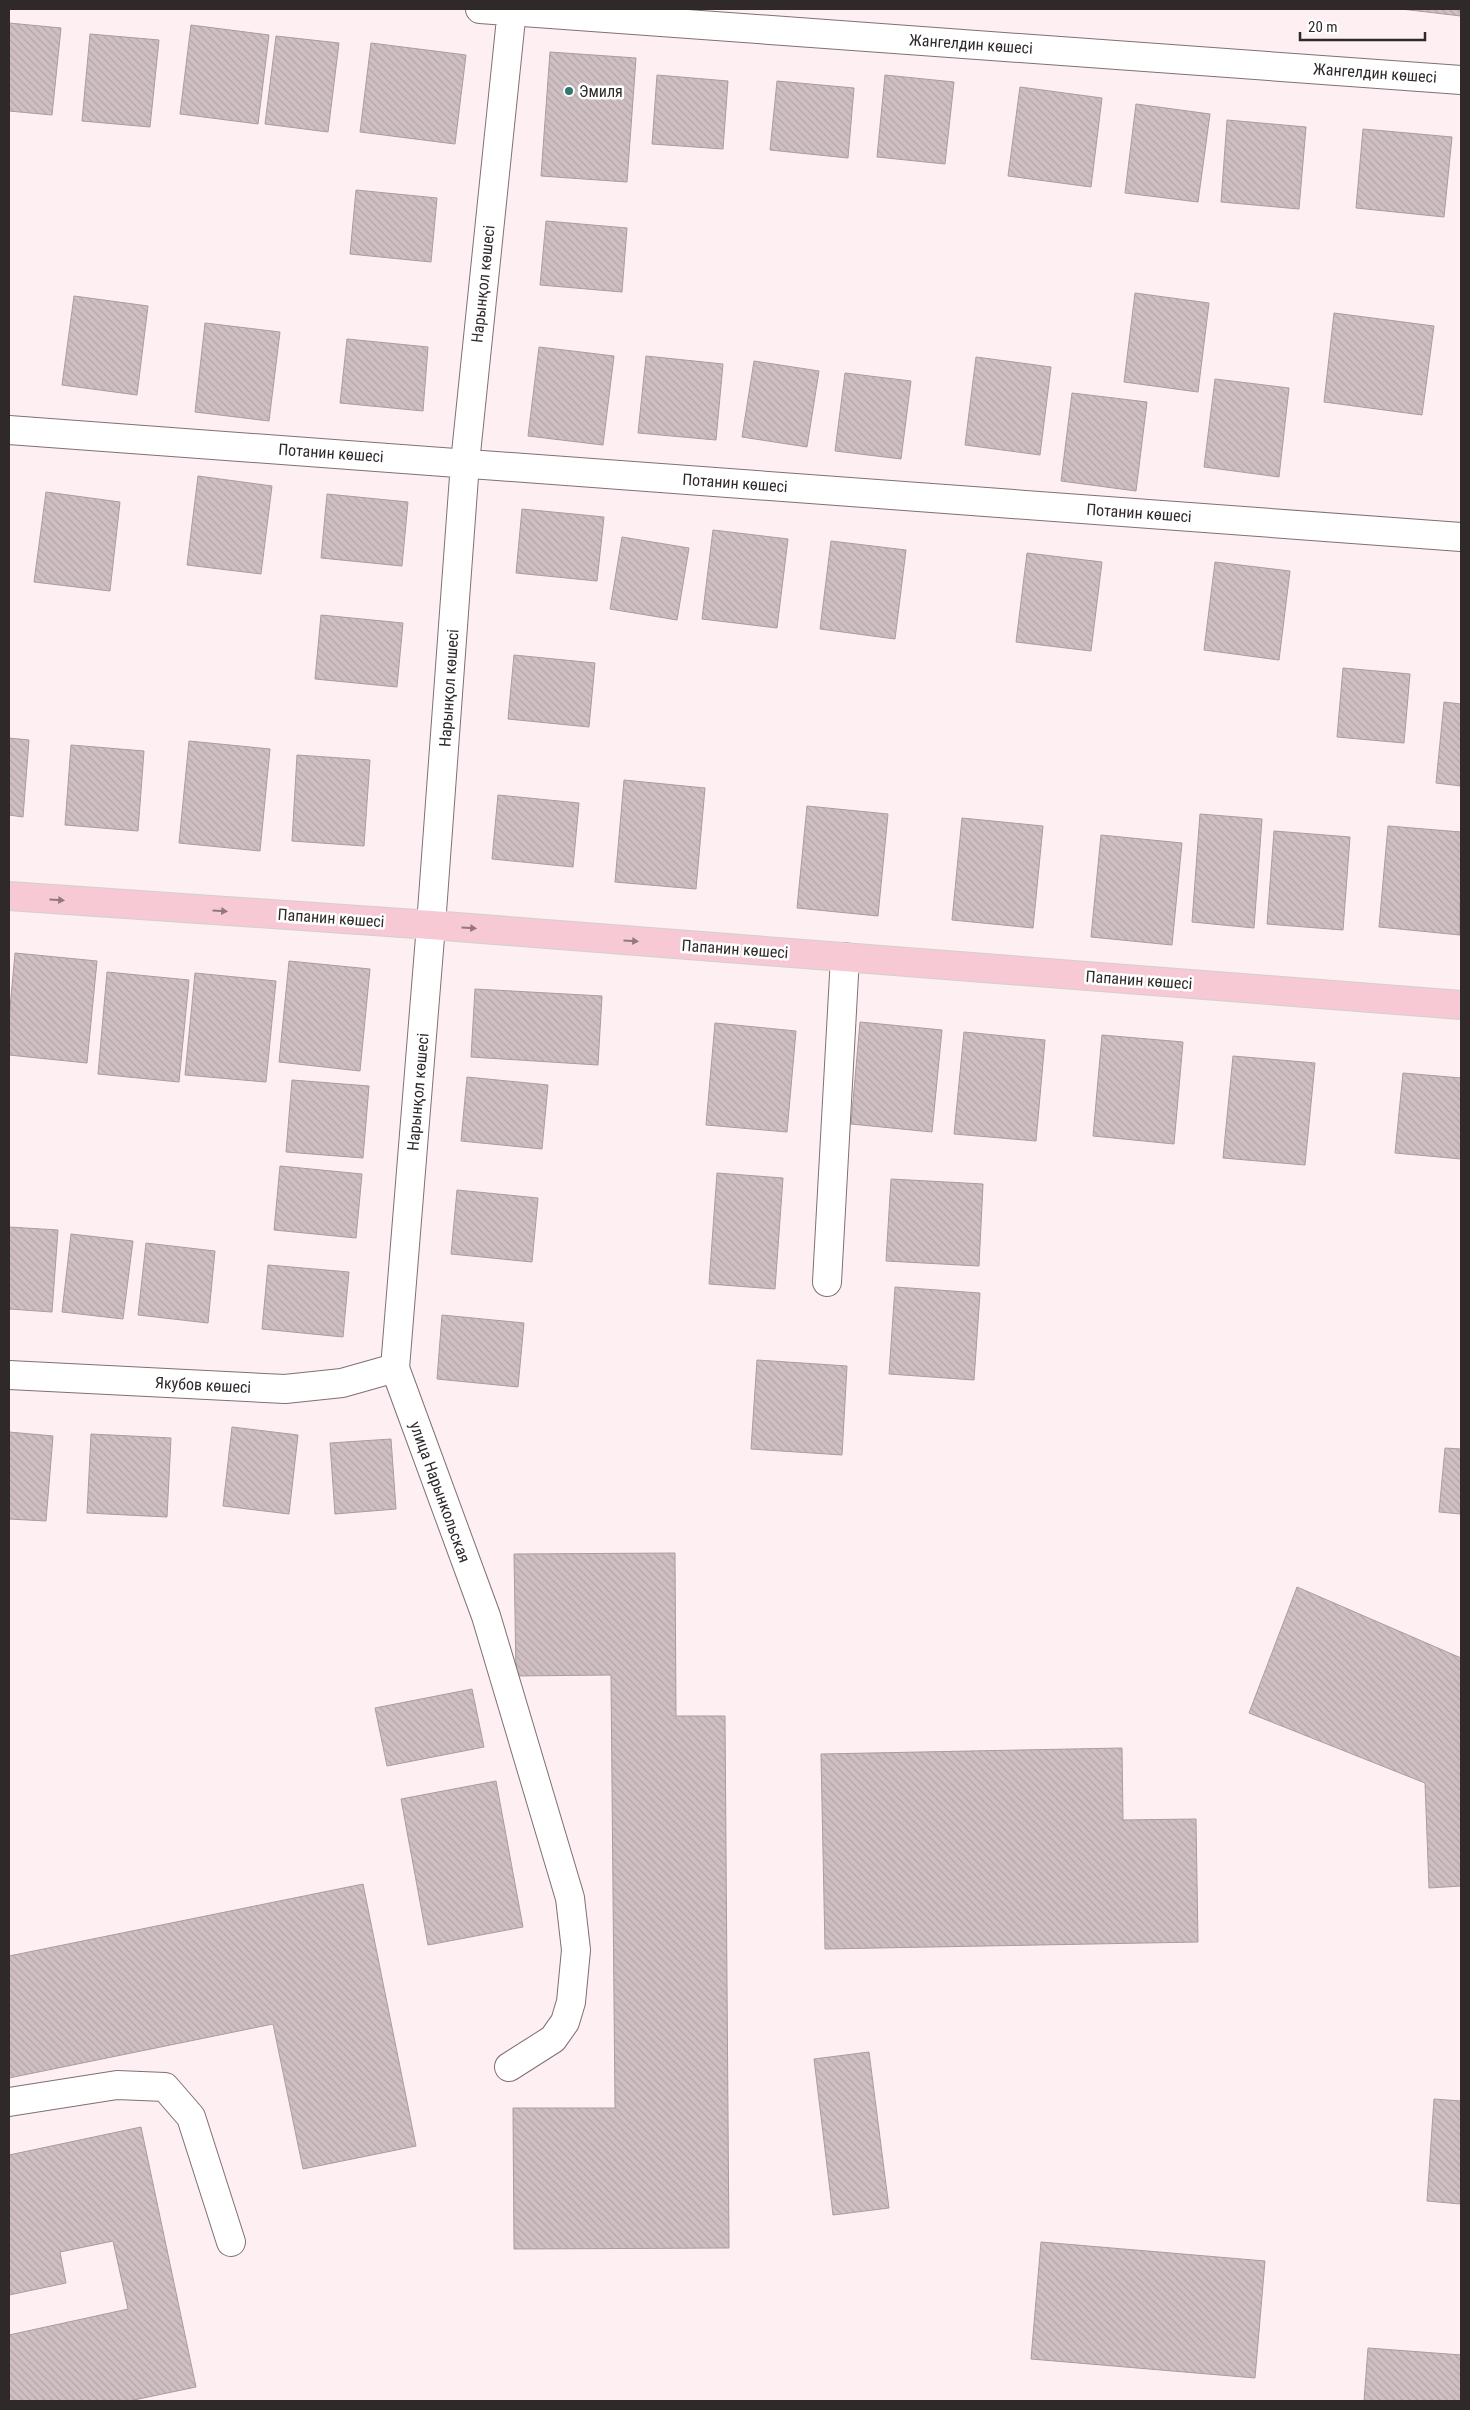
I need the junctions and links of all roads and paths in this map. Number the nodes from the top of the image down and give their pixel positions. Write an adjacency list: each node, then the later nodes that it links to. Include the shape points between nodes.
1 (480, 9): 2 (street, Жангелдин көшесі)
2 (511, 10): 3 (street, Жангелдин көшесі); 5 (street, Нарынқол көшесі)
3 (1461, 80)
4 (9, 430): 5 (street, Потанин көшесі)
5 (465, 463): 6 (street, Потанин көшесі); 8 (street, Нарынқол көшесі)
6 (1461, 537)
7 (9, 896): 8 (main road, Папанин көшесі, one-way to 8)
8 (431, 925): 9 (main road, Папанин көшесі, one-way to 9); 12 (street, Нарынқол көшесі)
9 (845, 957): 10 (main road, Папанин көшесі); 11 (street)
10 (1461, 1005)
11 (827, 1282)
12 (395, 1368): 13 (street, Якубов көшесі, via 342,1383 285,1389); 14 (street, улица Нарынкольская, via 486,1616 570,1898 576,1950 571,2002 565,2022 554,2039)
13 (9, 1375)
14 (509, 2067)
15 (9, 2102): 16 (street, via 117,2085 165,2087 191,2117)
16 (231, 2242)

